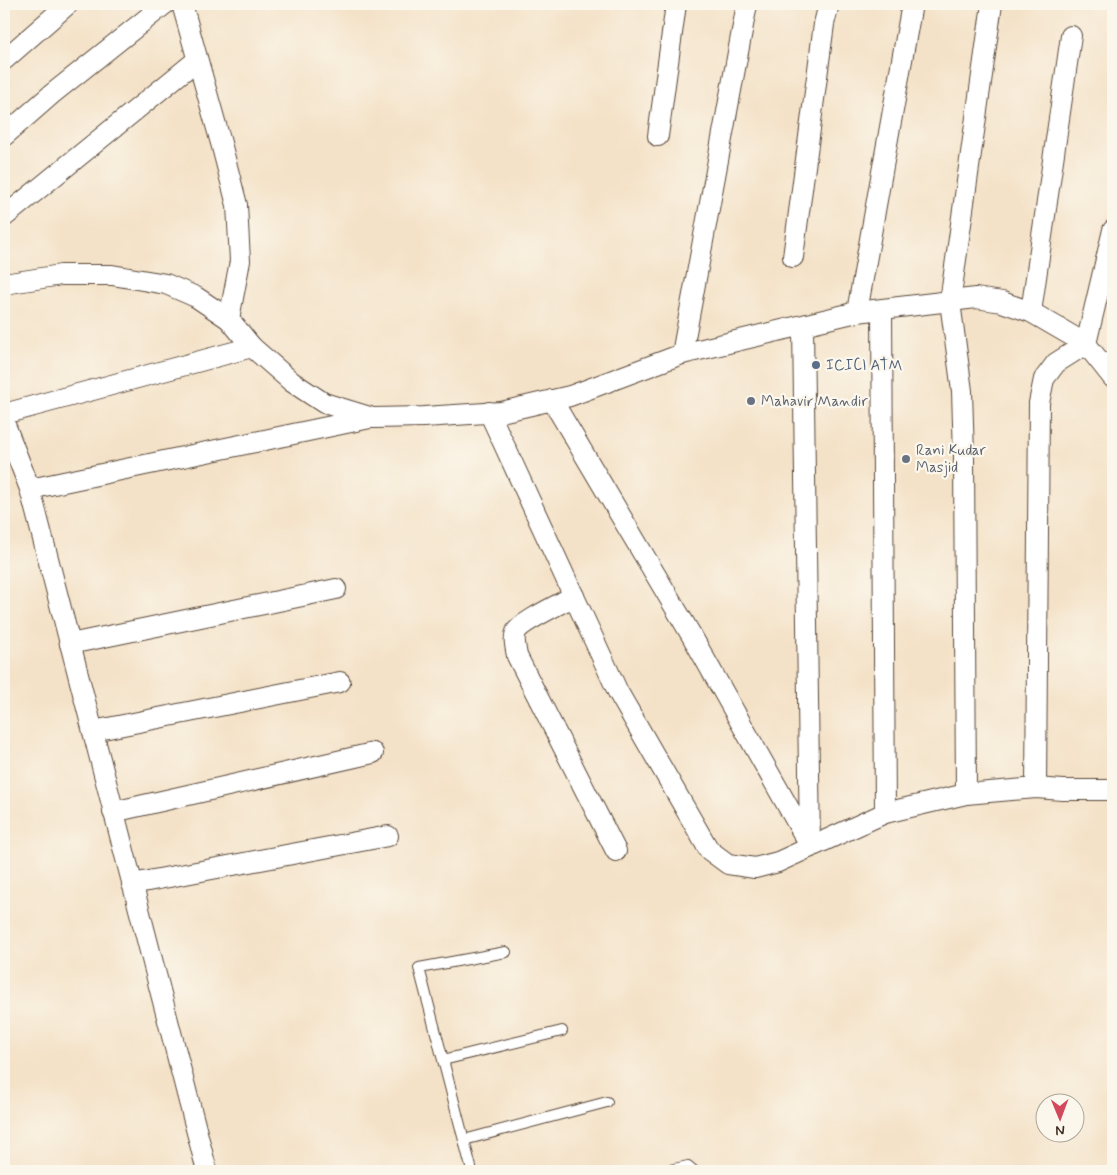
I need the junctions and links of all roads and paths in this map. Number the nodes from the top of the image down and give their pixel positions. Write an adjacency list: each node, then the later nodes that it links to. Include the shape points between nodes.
1 (68, 4): 10 (street)
2 (165, 4): 12 (street)
3 (182, 4): 11 (street)
4 (676, 4): 13 (street)
5 (747, 4): 26 (street)
6 (828, 4): 16 (street)
7 (912, 4): 20 (street)
8 (992, 4): 18 (street)
9 (1071, 36): 21 (street)
10 (4, 60)
11 (196, 60): 14 (street); 22 (street, via 237,205 240,262)
12 (4, 136)
13 (658, 136)
14 (4, 217)
15 (1113, 230): 24 (street)
16 (793, 257)
17 (4, 284): 22 (street, via 61,274 112,276 166,284 196,297)
18 (950, 302): 19 (street); 21 (street, via 976,298 1002,302); 43 (street, via 962,391)
19 (882, 310): 20 (street); 45 (street)
20 (857, 312): 23 (street)
21 (1031, 312): 24 (street)
22 (229, 319): 25 (street)
23 (802, 326): 26 (street); 47 (street)
24 (1086, 344): 27 (street); 28 (street); 41 (street, via 1056,363 1044,379 1039,402)
25 (252, 347): 31 (street); 32 (street, via 292,382 324,403)
26 (682, 354): 29 (street)
27 (1113, 356)
28 (1113, 378)
29 (552, 400): 30 (street); 47 (street, via 694,638)
30 (489, 412): 32 (street); 36 (street)
31 (4, 414)
32 (373, 418): 34 (street)
33 (4, 422): 34 (street)
34 (30, 489): 37 (street)
35 (336, 588): 37 (street)
36 (574, 596): 47 (street, via 618,692 709,850 728,864 754,868 778,862); 48 (street, via 525,623 516,632 515,644 518,656)
37 (70, 644): 39 (street)
38 (340, 682): 39 (street)
39 (93, 731): 44 (street)
40 (373, 753): 44 (street)
41 (1036, 788): 42 (street); 43 (street)
42 (1113, 790)
43 (966, 794): 45 (street)
44 (114, 812): 49 (street)
45 (885, 814): 47 (street)
46 (388, 836): 49 (street)
47 (810, 847)
48 (616, 851)
49 (132, 884): 55 (street)
50 (506, 952): 52 (lane, via 419,968)
51 (562, 1030): 52 (lane)
52 (443, 1060): 54 (lane)
53 (607, 1102): 54 (lane)
54 (464, 1140): 56 (lane)
55 (207, 1171)
56 (472, 1171)
57 (665, 1171): 58 (lane, via 688,1166)
58 (694, 1171)

